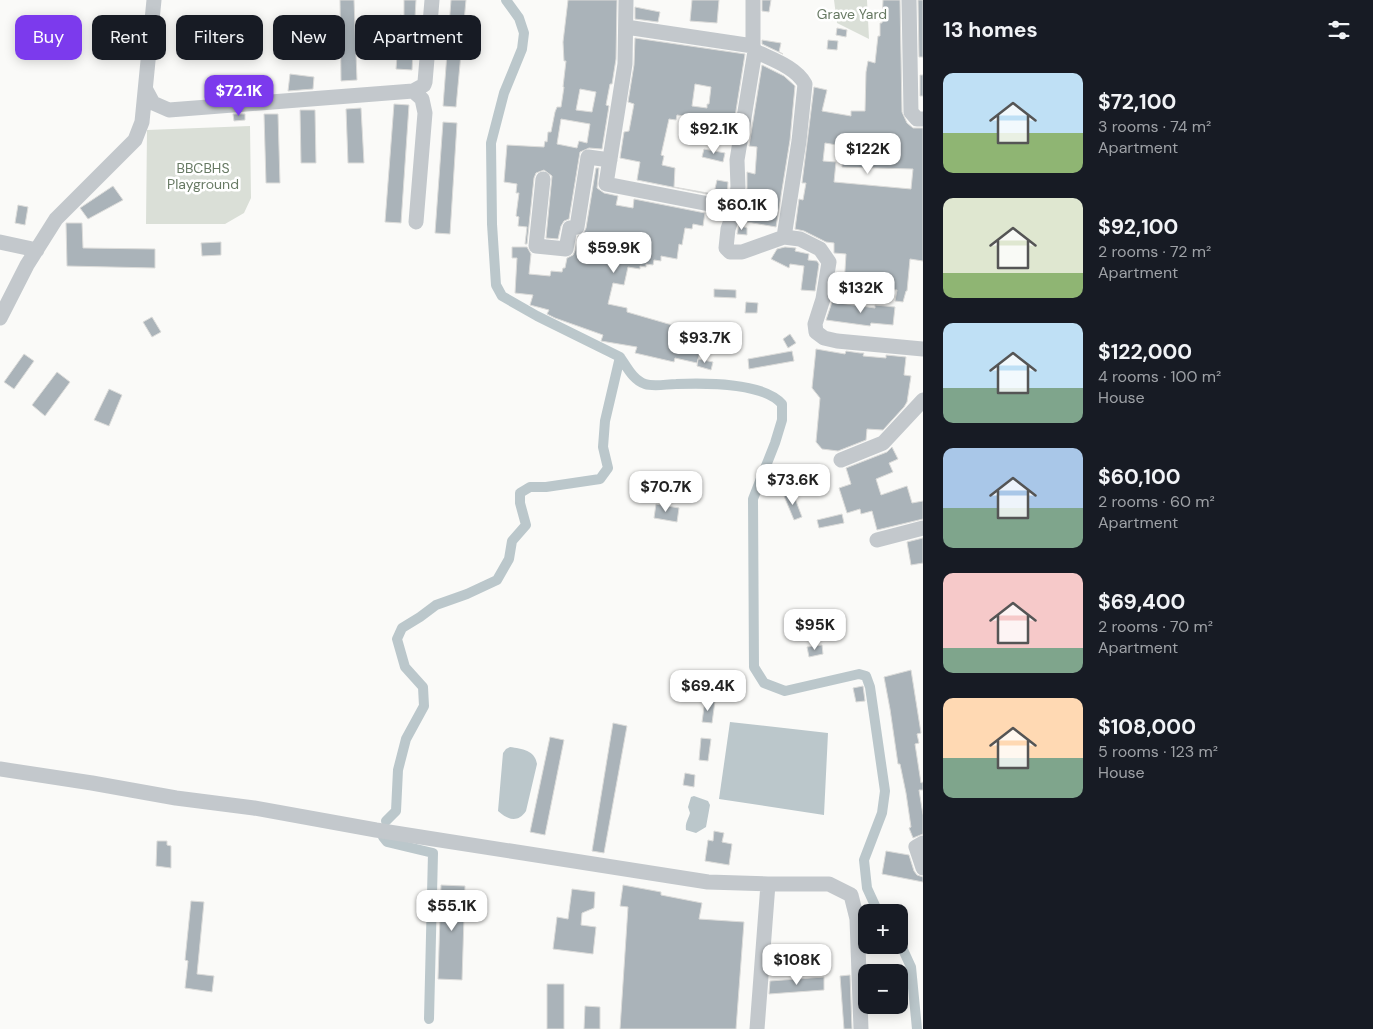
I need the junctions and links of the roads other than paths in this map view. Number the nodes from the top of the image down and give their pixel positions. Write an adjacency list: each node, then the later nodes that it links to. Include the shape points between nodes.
1 (154, 0): 8 (street)
2 (432, 0): 9 (street, via 426,82)
3 (626, 0): 6 (street)
4 (754, 0): 7 (street)
5 (910, 0): 10 (street, via 911,112 917,119)
6 (626, 27): 7 (street); 11 (street, via 625,64)
7 (754, 48): 13 (street, via 738,160); 15 (street, via 788,68 805,84)
8 (146, 90): 9 (street, via 153,103 169,110); 17 (street, via 142,122 135,140 56,219)
9 (413, 91): 14 (street, via 422,99 425,113)
10 (923, 119)
11 (610, 160): 12 (street, via 588,157 577,227 570,228 566,250 536,246); 13 (street, via 607,184)
12 (543, 179)
13 (735, 209): 15 (street, via 728,230 726,248 730,252 742,252)
14 (416, 222)
15 (784, 237): 19 (street, via 800,238 820,249 829,262 816,332 824,338 837,340)
16 (0, 242): 17 (street)
17 (37, 250): 18 (street)
18 (0, 318)
19 (923, 348)
20 (923, 400): 21 (street, via 883,443)
21 (841, 460)
22 (923, 528): 23 (street)
23 (877, 540)
24 (0, 769): 27 (street, via 699,880)
25 (923, 843): 26 (street, via 916,847)
26 (923, 868)
27 (768, 884): 28 (street); 29 (street, via 829,884 851,895 857,918)
28 (757, 1029)
29 (861, 1029)

